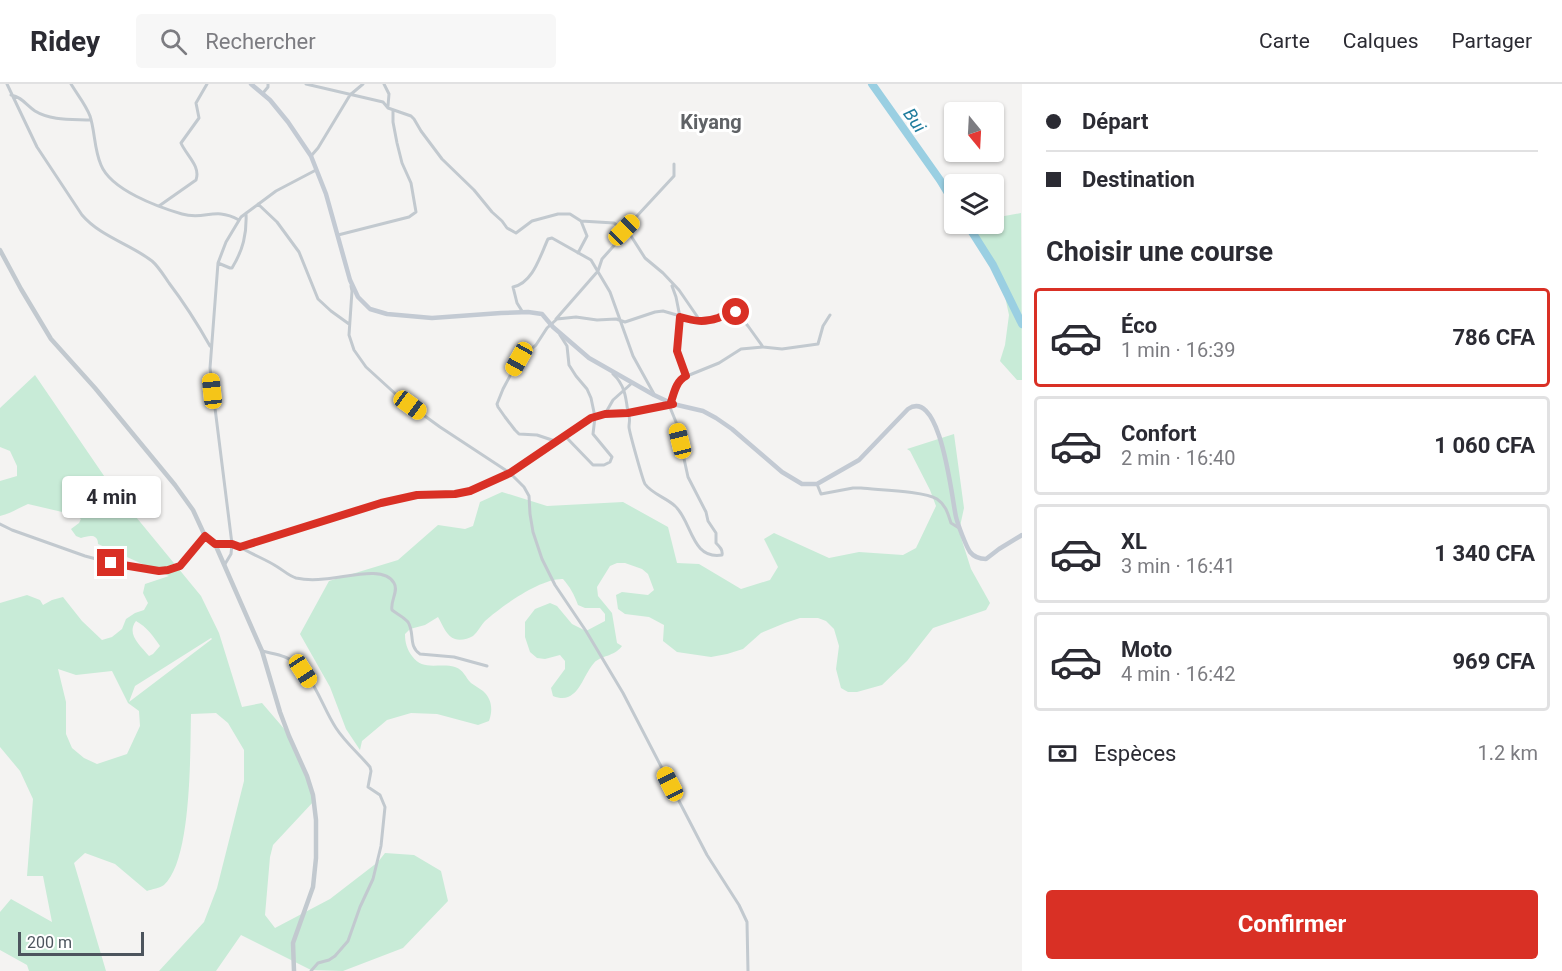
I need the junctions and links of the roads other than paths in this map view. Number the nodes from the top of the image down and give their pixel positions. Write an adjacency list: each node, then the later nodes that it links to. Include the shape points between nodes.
1 (7, 84): 10 (street)
2 (71, 84): 14 (street)
3 (207, 84): 19 (street, via 196,103 199,118 181,143 197,168 196,180)
4 (251, 84): 9 (main road)
5 (268, 84): 9 (street)
6 (306, 84): 11 (street)
7 (363, 84): 11 (street)
8 (384, 84): 12 (street, via 389,94)
9 (263, 93): 15 (main road)
10 (11, 95): 14 (street, via 45,116); 39 (street, via 37,147 82,215 156,264)
11 (350, 95): 12 (street, via 384,102); 15 (street)
12 (388, 108): 13 (street)
13 (393, 110): 22 (street, via 414,119 442,159 507,228 516,233 532,221 558,213); 24 (street, via 397,143 416,212)
14 (91, 120): 19 (street, via 103,170 129,192)
15 (311, 156): 17 (main road)
16 (674, 164): 23 (street, via 674,176)
17 (316, 170): 18 (street); 24 (main road)
18 (258, 204): 20 (street); 36 (street, via 299,252 318,299)
19 (159, 206): 21 (street, via 188,216 226,213)
20 (246, 213): 21 (street); 27 (street, via 244,244 236,262 232,268)
21 (239, 220): 27 (street)
22 (581, 220): 23 (street, via 614,223); 26 (street, via 587,236)
23 (624, 230): 28 (street, via 602,259); 30 (street)
24 (338, 235): 29 (main road)
25 (0, 250): 57 (street, via 51,339 175,485)
26 (578, 253): 28 (street, via 591,260); 31 (street, via 548,239 529,277 513,287)
27 (218, 263): 39 (street)
28 (598, 271): 34 (street); 37 (street)
29 (350, 280): 31 (main road, via 368,308 387,314 432,318); 36 (street)
30 (672, 284): 33 (street); 35 (street)
31 (523, 313): 37 (main road, via 542,314)
32 (830, 315): 38 (street, via 818,344 782,349)
33 (680, 317): 34 (street, via 663,311); 35 (street); 41 (street, via 677,351)
34 (621, 322): 37 (street, via 576,317 557,320); 42 (street)
35 (701, 322): 38 (street, via 736,312)
36 (349, 324): 53 (street, via 354,350 366,367 426,417)
37 (552, 326): 40 (main road); 50 (street, via 567,346 569,365 589,392); 52 (street, via 519,359 497,404 519,434)
38 (763, 347): 41 (street, via 741,350)
39 (211, 348): 60 (street, via 212,391)
40 (606, 368): 43 (main road); 45 (street)
41 (686, 376): 47 (street, via 676,387)
42 (647, 381): 44 (street); 46 (street)
43 (632, 383): 44 (main road); 45 (street)
44 (642, 387): 46 (main road)
45 (624, 390): 48 (street); 49 (street)
46 (654, 395): 47 (main road)
47 (671, 404): 48 (street); 48 (street, via 688,477 716,533 722,555 704,554 682,513 645,484); 54 (main road, via 716,418 782,472 802,484)
48 (628, 413): 49 (street)
49 (605, 414): 50 (street)
50 (595, 417): 51 (street); 51 (street, via 593,434 612,457 610,462 593,465)
51 (565, 436): 52 (street)
52 (555, 442): 53 (street)
53 (510, 473): 61 (street, via 470,491 417,495 381,503); 67 (street, via 529,496 533,532 555,585 623,693 707,855 740,905 747,922)
54 (817, 484): 56 (street, via 821,494 861,488 926,495 937,499 951,523); 56 (main road, via 859,460 908,409 920,406 927,411 942,441)
55 (0, 524): 57 (street, via 85,556 159,571 180,566)
56 (960, 529): 58 (main road, via 970,553 980,559)
57 (205, 536): 59 (street)
58 (1022, 536)
59 (215, 544): 60 (street); 62 (street)
60 (232, 544): 61 (street); 62 (street)
61 (240, 547): 64 (street, via 299,579 384,574 396,588 392,610 408,623 417,652)
62 (225, 564): 63 (street)
63 (262, 651): 65 (street, via 280,712 313,795 313,887 293,943); 66 (street, via 284,656 299,665 334,726 370,767 368,787 380,795 385,807 378,862 351,936 335,956 318,963)
64 (487, 666)
65 (294, 971)
66 (311, 971)
67 (748, 971)

